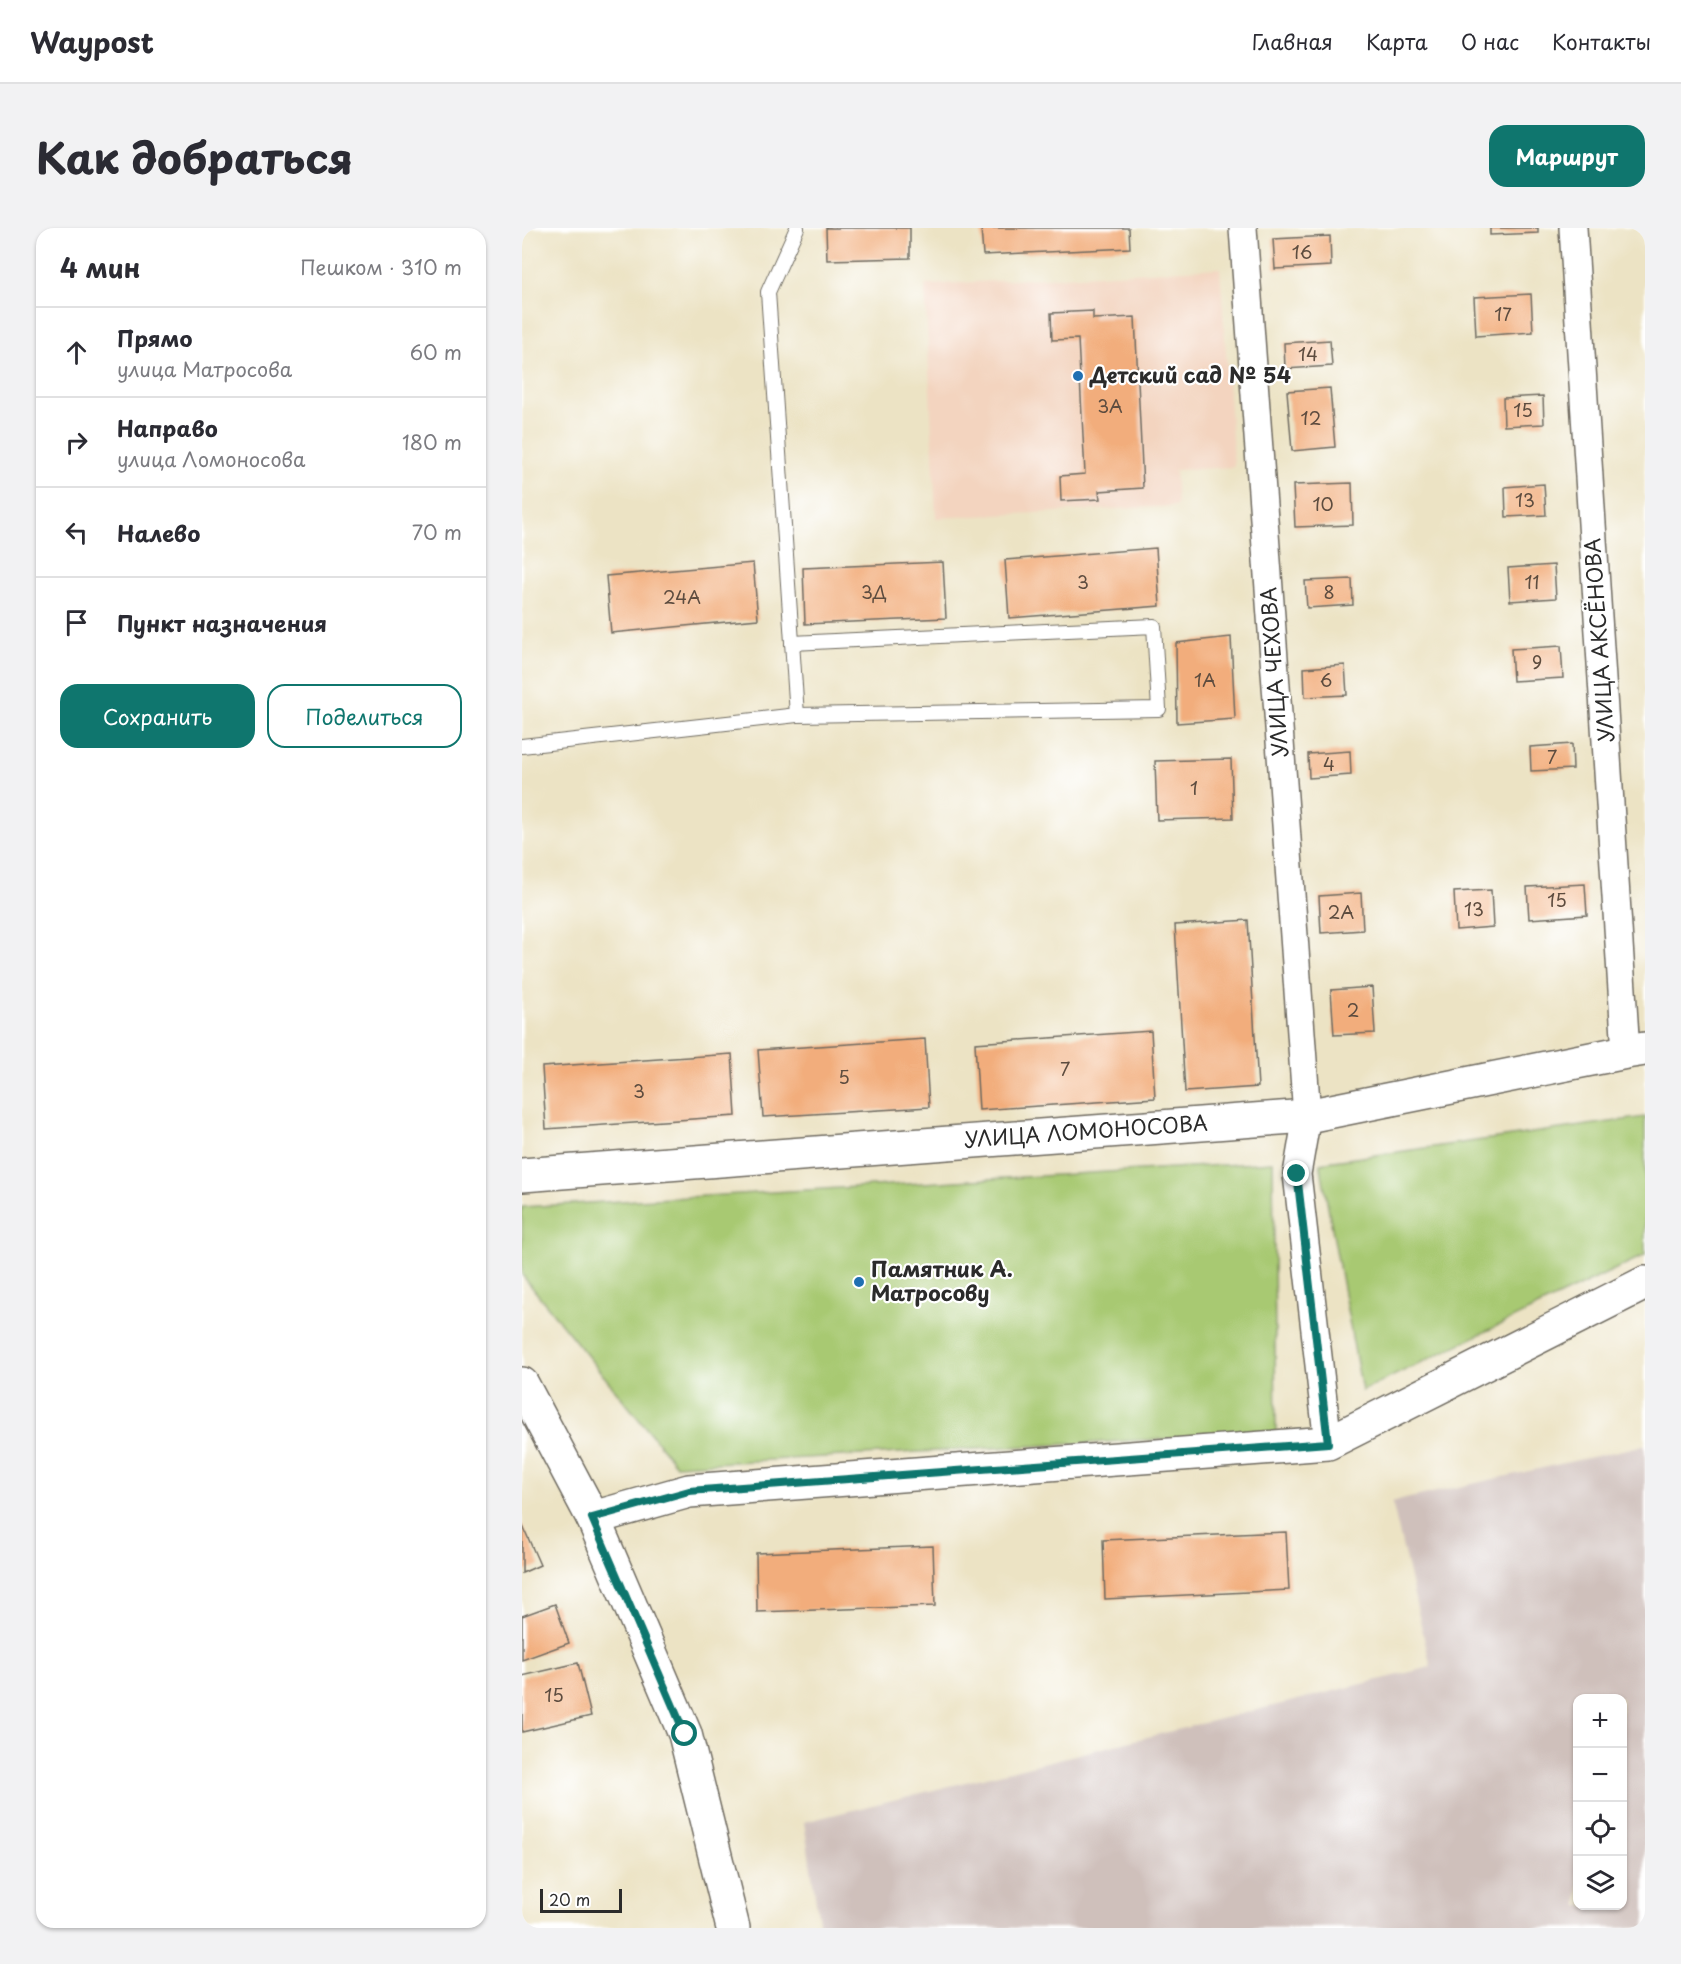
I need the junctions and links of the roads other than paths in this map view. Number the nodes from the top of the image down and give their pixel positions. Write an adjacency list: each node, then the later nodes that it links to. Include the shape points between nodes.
1 (797, 228): 4 (lane, via 768,292)
2 (1243, 228): 8 (street, УЛИЦА ЧЕХОВА)
3 (1573, 228): 7 (street, УЛИЦА АКСЁНОВА)
4 (792, 643): 5 (lane); 5 (lane, via 1154,626 1159,709)
5 (797, 715): 6 (lane)
6 (522, 746)
7 (1636, 1051): 8 (street, УЛИЦА ЛОМОНОСОВА)
8 (1307, 1116): 9 (street, УЛИЦА ЛОМОНОСОВА); 12 (street, УЛИЦА ЧЕХОВА, via 1297,1174)
9 (522, 1175)
10 (1645, 1283): 12 (street)
11 (522, 1384): 13 (street)
12 (1328, 1443): 13 (street, via 689,1491)
13 (592, 1518): 14 (street, via 685,1734)
14 (733, 1928)

